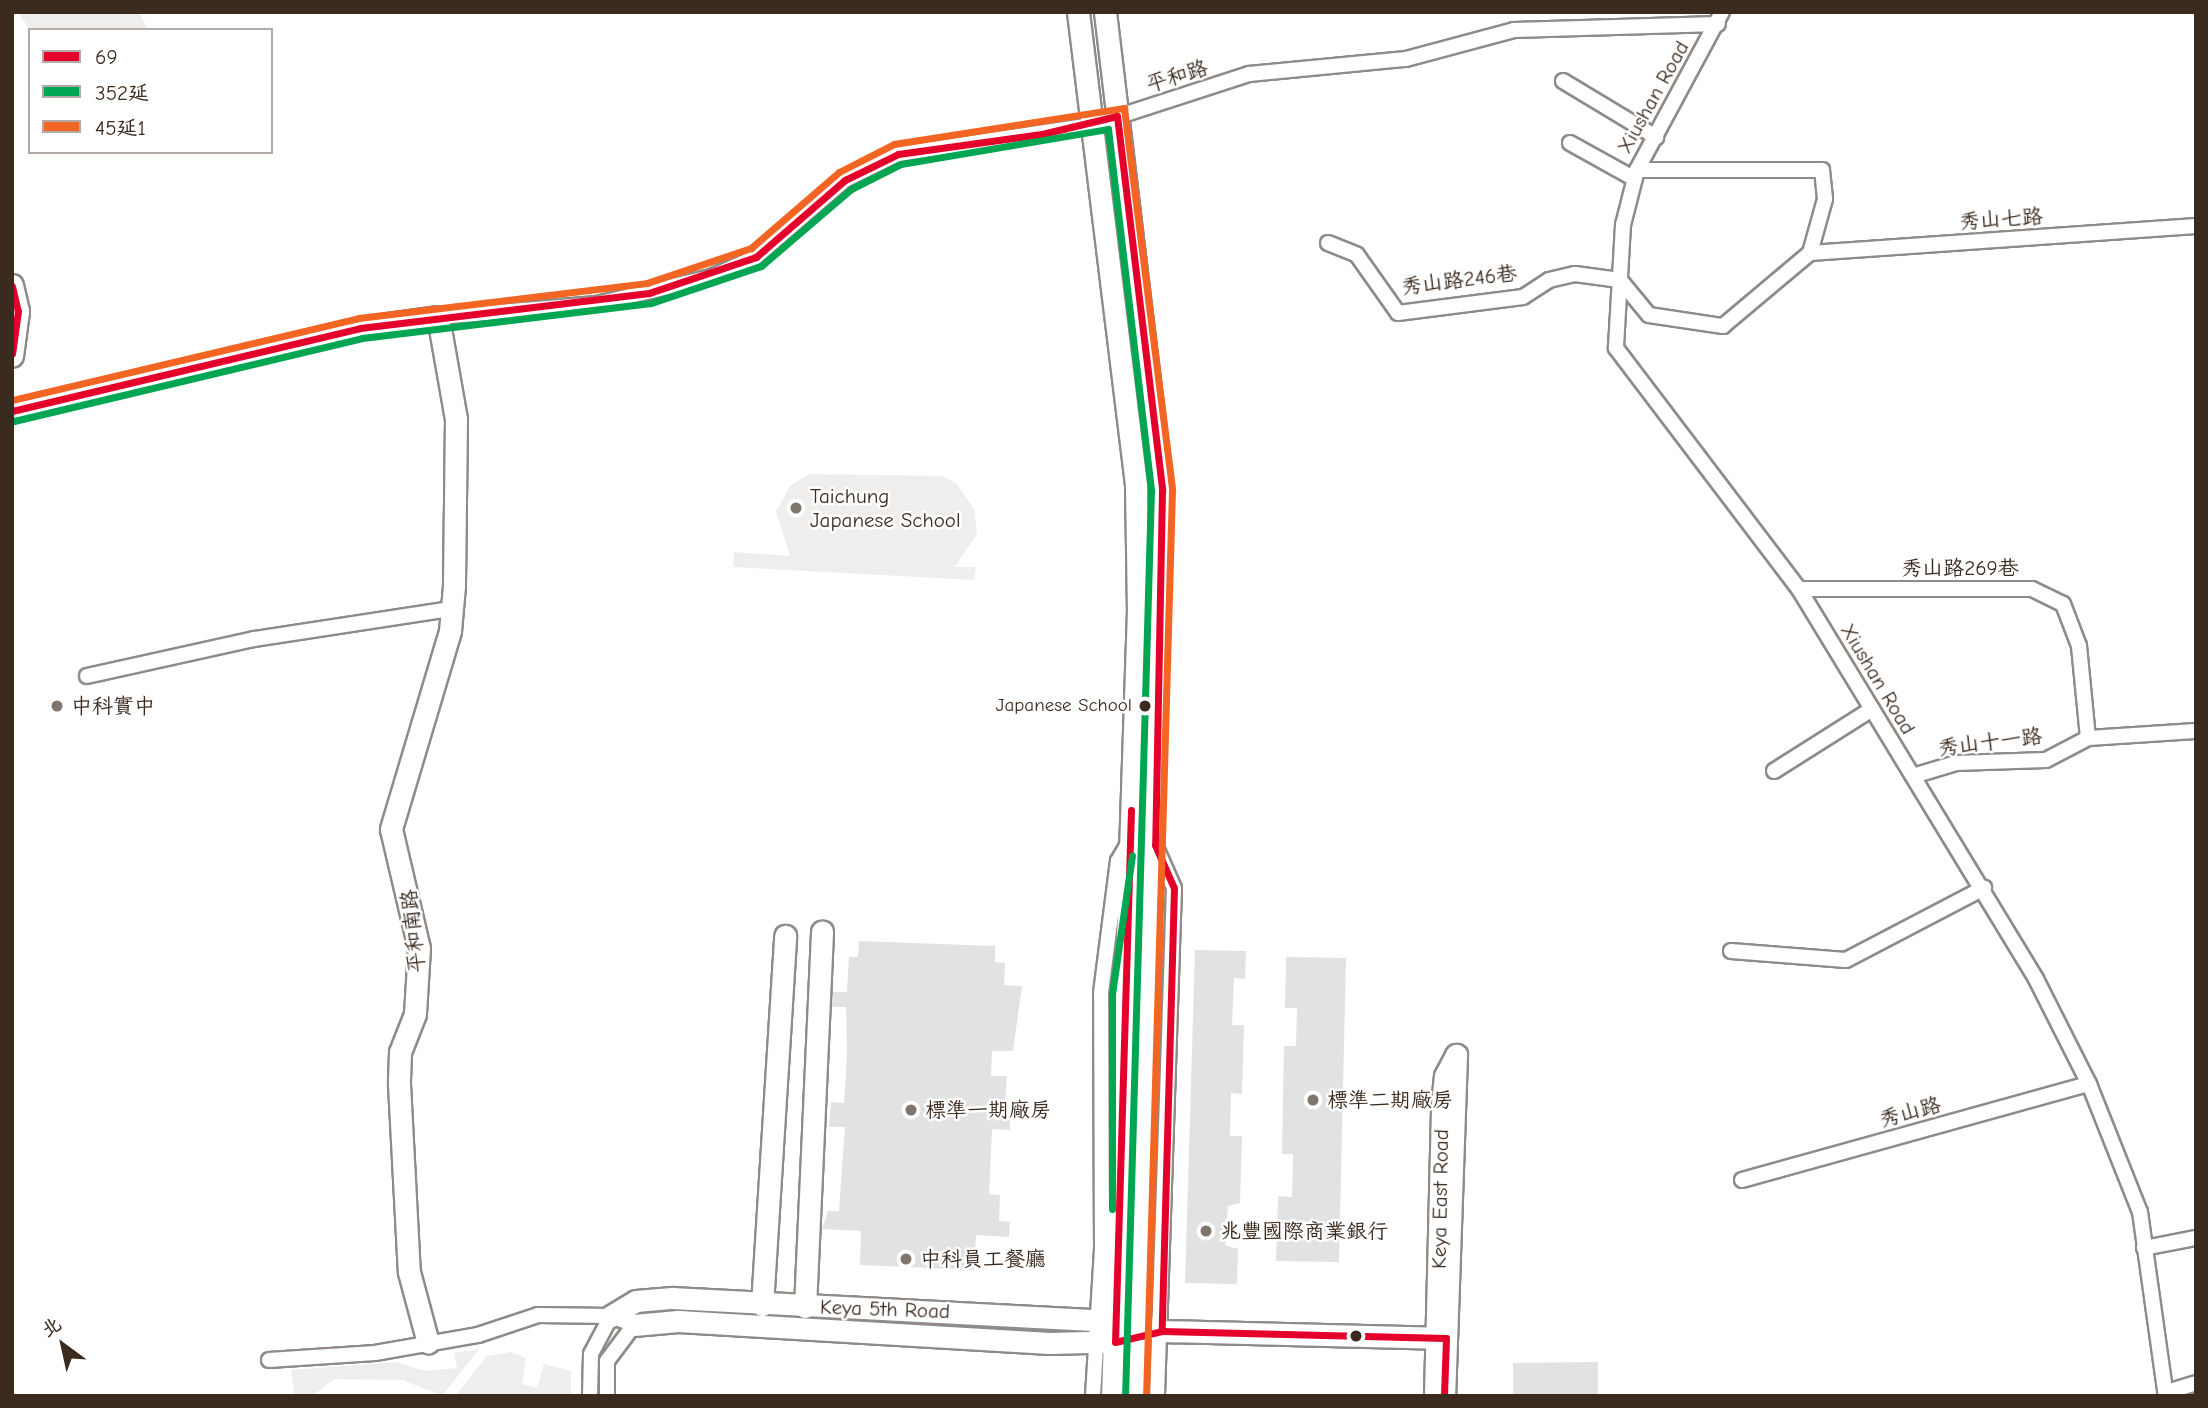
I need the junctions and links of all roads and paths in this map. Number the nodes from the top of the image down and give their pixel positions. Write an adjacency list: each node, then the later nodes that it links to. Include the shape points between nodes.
1 (1078, 12): 6 (street)
2 (1105, 12): 5 (street)
3 (1720, 18): 5 (street, 平和路, via 1514,30 1406,59 1249,74); 7 (street, Xiushan Road)
4 (1563, 81): 7 (street)
5 (1117, 116): 6 (street, 平和路); 26 (street, via 1162,490)
6 (1092, 125): 15 (street, 平和路, via 898,154 845,180 756,257 711,277 596,304); 38 (street, via 1136,485 1130,840)
7 (1656, 137): 9 (street, Xiushan Road)
8 (1570, 143): 9 (street)
9 (1636, 174): 12 (street, via 1822,170 1825,199); 13 (street, Xiushan Road, via 1623,225)
10 (2196, 226): 12 (street, 秀山七路)
11 (1328, 243): 13 (street, 秀山路246巷, via 1357,255 1398,313 1523,297 1549,279 1575,274)
12 (1810, 253): 13 (street, via 1723,326 1649,315)
13 (1620, 281): 18 (street, Xiushan Road, via 1616,348)
14 (12, 285): 16 (street, via 18,311)
15 (438, 317): 17 (street, via 360,328); 19 (street, 平和南路, via 456,419)
16 (12, 356)
17 (12, 411)
18 (1799, 589): 21 (street, Xiushan Road); 23 (street, 秀山路269巷, via 2032,589 2063,604 2079,646)
19 (451, 609): 20 (street, via 254,639); 43 (street, 平和南路, via 391,829 419,948 415,1014 400,1052 399,1084 409,1272)
20 (88, 676)
21 (1872, 709): 24 (street); 25 (street, Xiushan Road)
22 (2196, 731): 23 (street, 秀山十一路)
23 (2088, 738): 25 (street, 秀山十一路, via 2046,760 1956,763)
24 (1774, 771)
25 (1913, 776): 27 (street, Xiushan Road)
26 (1155, 845): 40 (street, via 1174,888); 41 (street)
27 (1984, 888): 30 (street, via 1846,960); 31 (street, Xiushan Road)
28 (822, 931): 36 (street)
29 (785, 936): 35 (street)
30 (1731, 951)
31 (2089, 1084): 32 (street, 秀山路); 34 (street, Xiushan Road, via 2140,1212)
32 (1742, 1180)
33 (2196, 1238): 34 (street)
34 (2144, 1248): 46 (street, Xiushan Road)
35 (762, 1305): 36 (street, Keya 5th Road); 37 (street, Keya 5th Road, via 672,1298 636,1301)
36 (804, 1307): 38 (street, Keya 5th Road)
37 (611, 1316): 39 (street); 43 (street, via 538,1315); 47 (street, via 591,1354)
38 (1106, 1320): 41 (street, Keya 5th Road); 41 (street)
39 (635, 1325): 41 (street, Keya 5th Road, via 678,1321); 48 (street, via 623,1333 607,1362)
40 (1162, 1331): 41 (street, Keya 5th Road); 42 (street, Keya 5th Road); 52 (street)
41 (1120, 1337): 49 (street); 50 (street); 51 (street)
42 (1441, 1338): 42 (street, Keya East Road, via 1443,1104 1445,1076 1456,1055); 53 (street, Keya East Road); 54 (street)
43 (428, 1343): 44 (street)
44 (270, 1360)
45 (2196, 1383): 46 (street)
46 (2167, 1394)
47 (590, 1396)
48 (607, 1396)
49 (1093, 1396)
50 (1112, 1396)
51 (1135, 1396)
52 (1157, 1396)
53 (1435, 1396)
54 (1444, 1396)

